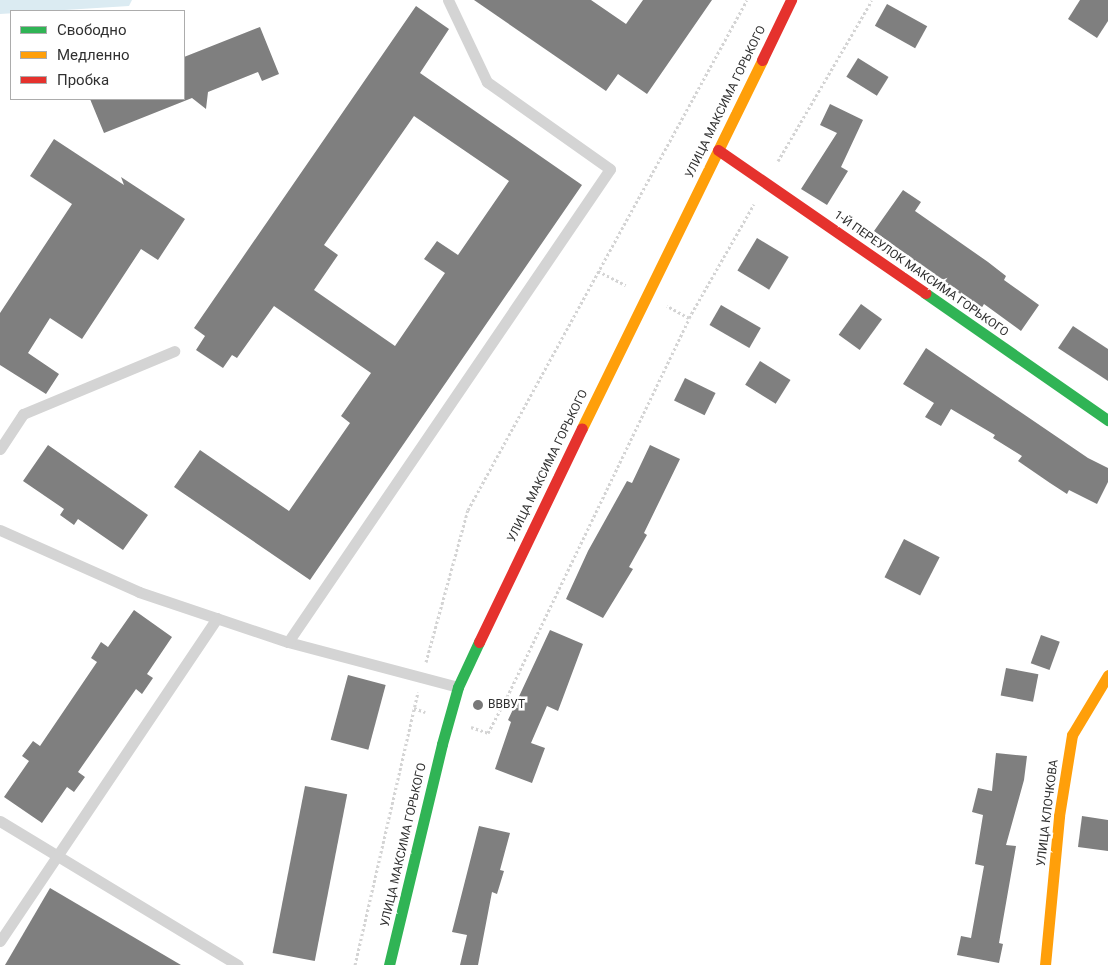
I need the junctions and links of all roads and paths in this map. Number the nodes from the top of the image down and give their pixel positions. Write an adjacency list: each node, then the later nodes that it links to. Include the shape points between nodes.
1 (448, 0): 15 (lane, via 486,82 610,169)
2 (747, 0): 7 (path)
3 (791, 0): 5 (main road, УЛИЦА МАКСИМА ГОРЬКОГО)
4 (872, 0): 6 (path)
5 (718, 150): 6 (main road, 1-Й ПЕРЕУЛОК МАКСИМА ГОРЬКОГО); 8 (main road, УЛИЦА МАКСИМА ГОРЬКОГО)
6 (765, 183): 9 (path); 11 (main road, 1-Й ПЕРЕУЛОК МАКСИМА ГОРЬКОГО)
7 (598, 271): 8 (path); 17 (path, via 468,510)
8 (647, 295): 9 (path); 18 (main road, УЛИЦА МАКСИМА ГОРЬКОГО)
9 (689, 318): 19 (path)
10 (174, 351): 12 (lane, via 23,414)
11 (1108, 420)
12 (0, 449)
13 (0, 530): 14 (lane, via 139,592)
14 (217, 618): 15 (lane); 21 (lane)
15 (288, 642): 17 (lane)
16 (1108, 674): 26 (main road, УЛИЦА КЛОЧКОВА, via 1072,735)
17 (421, 680): 18 (lane); 24 (path)
18 (458, 688): 25 (main road, УЛИЦА МАКСИМА ГОРЬКОГО)
19 (488, 733)
20 (0, 821): 21 (lane)
21 (55, 856): 22 (lane); 23 (lane)
22 (0, 941)
23 (238, 965)
24 (355, 965)
25 (389, 965)
26 (1045, 965)

